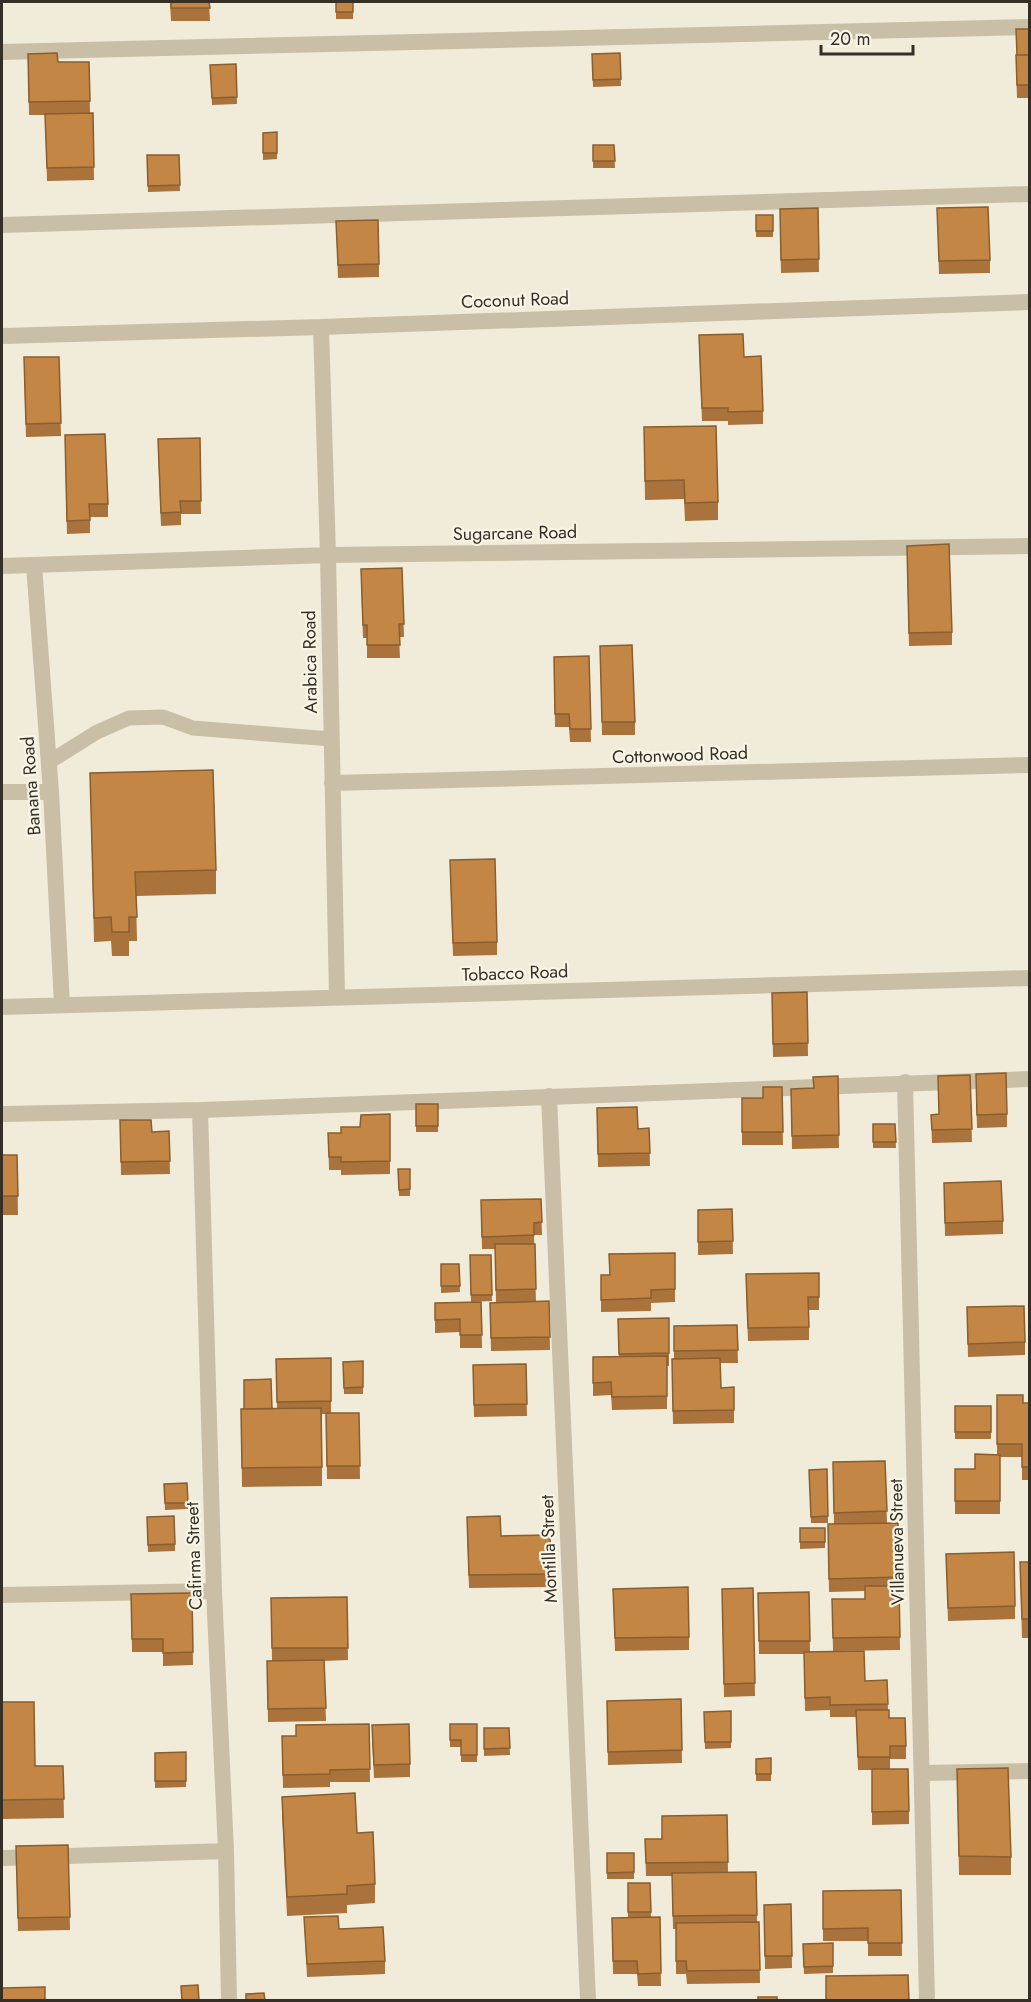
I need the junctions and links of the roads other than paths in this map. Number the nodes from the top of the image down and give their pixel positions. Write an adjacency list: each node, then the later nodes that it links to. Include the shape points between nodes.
1 (1029, 27): 2 (street)
2 (2, 52)
3 (1029, 194): 4 (street)
4 (2, 225)
5 (1029, 302): 6 (street, Coconut Road)
6 (321, 327): 7 (street, Coconut Road); 9 (street, Arabica Road)
7 (2, 336)
8 (1029, 546): 9 (street, Sugarcane Road)
9 (328, 555): 10 (street, Sugarcane Road); 12 (street, Arabica Road)
10 (34, 565): 11 (street, Sugarcane Road); 13 (street, Banana Road)
11 (2, 566)
12 (331, 739): 13 (lane, via 193,728 163,717 129,717); 15 (street, Arabica Road)
13 (49, 762): 17 (street, Banana Road)
14 (1029, 765): 15 (street, Cottonwood Road)
15 (332, 783): 19 (street, Arabica Road)
16 (2, 792): 17 (street)
17 (51, 792): 20 (street, Banana Road)
18 (1029, 978): 19 (street, Tobacco Road)
19 (337, 997): 20 (street, Tobacco Road)
20 (62, 1005): 21 (street, Tobacco Road)
21 (2, 1007)
22 (1029, 1079): 23 (street)
23 (906, 1082): 24 (street); 30 (street, Villanueva Street)
24 (549, 1096): 25 (street); 34 (street, Montilla Street)
25 (200, 1110): 26 (street); 27 (street, Cafirma Street)
26 (2, 1114)
27 (214, 1591): 28 (street); 31 (street, Cafirma Street)
28 (2, 1595)
29 (1029, 1770): 30 (street)
30 (922, 1773): 35 (street, Villanueva Street)
31 (226, 1851): 32 (street); 33 (street, Cafirma Street)
32 (2, 1858)
33 (229, 2001)
34 (588, 2001)
35 (927, 2001)

